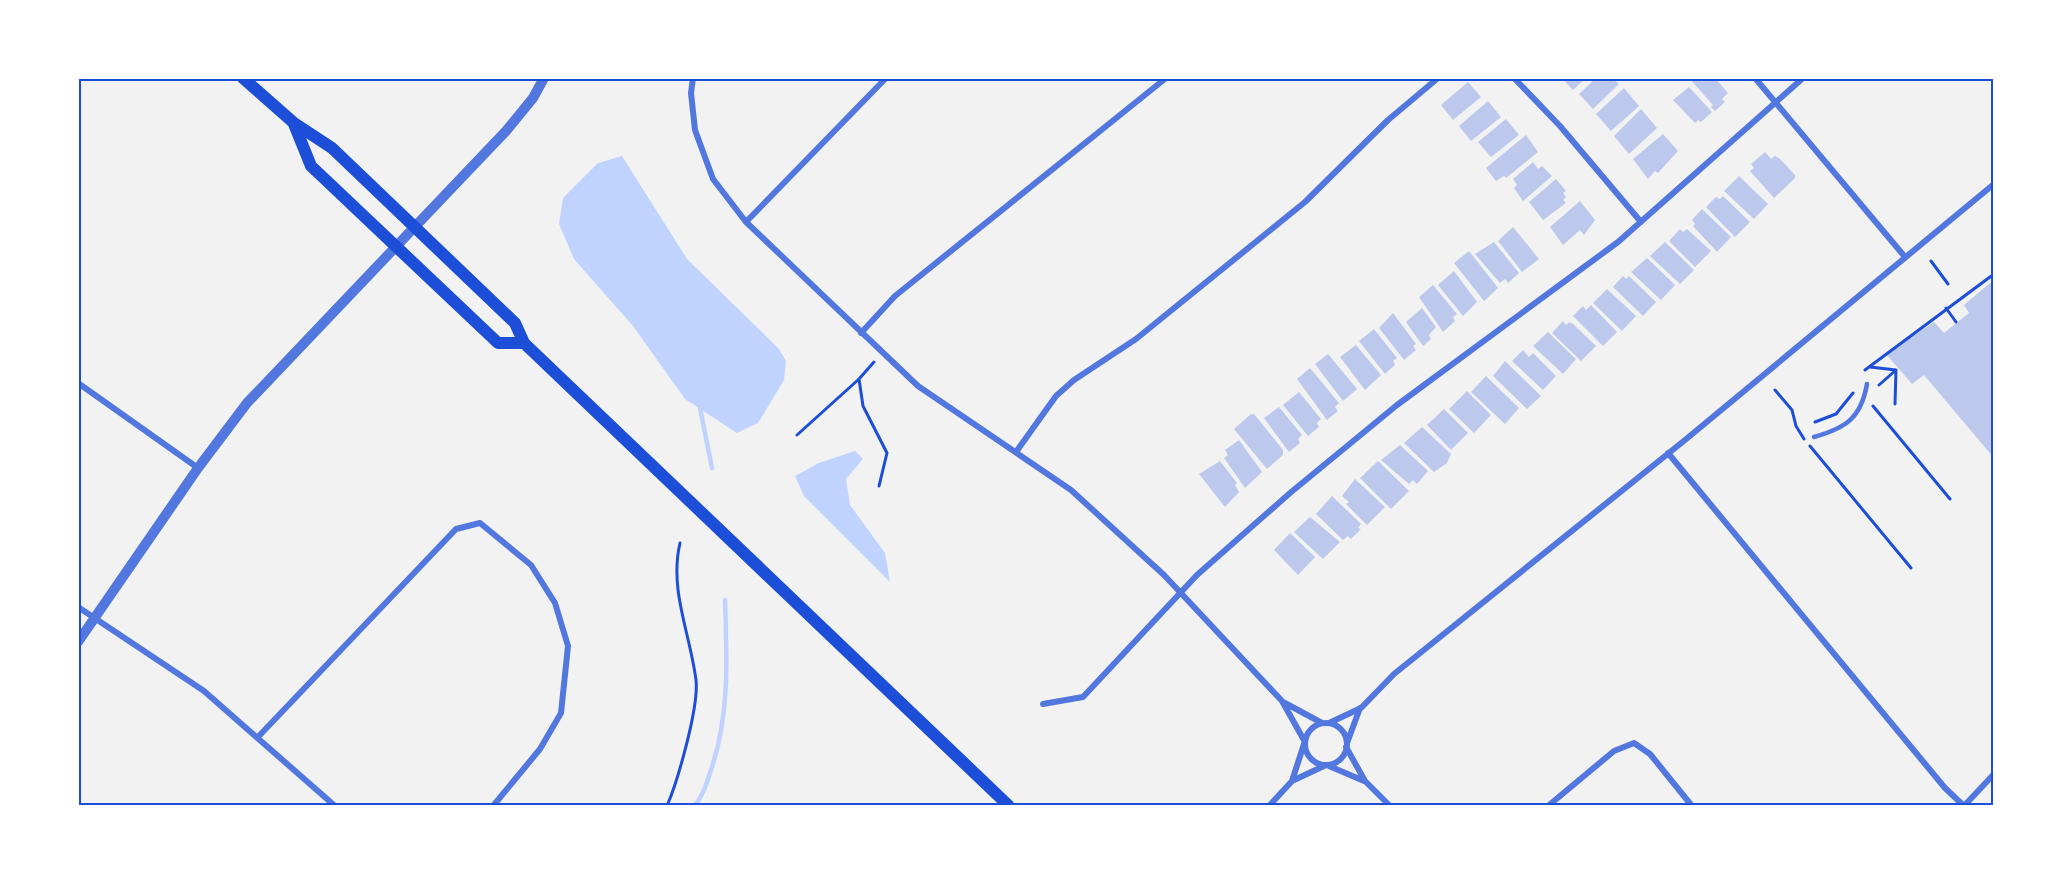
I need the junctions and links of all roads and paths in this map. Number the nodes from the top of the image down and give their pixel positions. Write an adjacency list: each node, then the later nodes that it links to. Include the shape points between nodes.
1 (243, 78): 11 (main road)
2 (544, 78): 15 (street, via 506,131)
3 (693, 78): 13 (street, via 696,130 713,179)
4 (886, 78): 13 (street)
5 (1166, 78): 23 (street, via 896,296)
6 (1438, 78): 38 (street, via 1388,120 1305,202 1136,339 1074,380 1049,404)
7 (1514, 78): 14 (street)
8 (1755, 78): 10 (street)
9 (1803, 78): 10 (street)
10 (1776, 102): 14 (street); 17 (street)
11 (294, 123): 15 (main road, via 332,148); 16 (main road, via 311,166)
12 (1994, 183): 17 (street)
13 (746, 222): 23 (street)
14 (1641, 222): 45 (street, via 1397,405 1290,493)
15 (414, 227): 16 (street); 24 (main road, via 514,323)
16 (395, 246): 24 (main road, via 498,344); 40 (street, via 259,389)
17 (1905, 257): 39 (street)
18 (1931, 261): 20 (path)
19 (1994, 274): 21 (path)
20 (1948, 284)
21 (1946, 308): 22 (path); 26 (path, via 1866,368)
22 (1956, 322)
23 (861, 333): 38 (street, via 918,386)
24 (524, 343): 63 (main road)
25 (874, 362): 27 (path)
26 (1896, 370): 30 (path); 33 (path)
27 (859, 379): 36 (path); 41 (path, via 863,406 887,453)
28 (78, 383): 40 (street)
29 (1868, 384): 37 (lane, via 1864,403 1852,418 1842,427)
30 (1879, 385)
31 (1856, 386): 35 (path, via 1836,414)
32 (1775, 390): 44 (path, via 1792,410 1798,431)
33 (1895, 404)
34 (1873, 405): 42 (path)
35 (1815, 422)
36 (797, 435)
37 (1814, 437)
38 (1016, 452): 45 (street, via 1071,490)
39 (1668, 453): 51 (street, via 1394,674); 68 (street, via 1937,779)
40 (198, 468): 47 (street)
41 (879, 486)
42 (1950, 499)
43 (680, 543): 62 (path, via 676,582 696,682 695,702)
44 (1911, 568)
45 (1180, 592): 49 (street); 50 (street, via 1083,697)
46 (78, 607): 47 (street)
47 (94, 618): 48 (street); 53 (street, via 204,691)
48 (78, 642)
49 (1282, 701): 52 (street); 54 (street)
50 (1043, 704)
51 (1361, 708): 52 (street); 55 (street)
52 (1325, 723): 54 (street, via 1310,730); 55 (street, via 1340,729)
53 (258, 737): 60 (street); 61 (street, via 456,529 480,523 531,565 555,603 568,646 561,713 540,749)
54 (1304, 742): 56 (street, via 1311,760); 58 (street)
55 (1347, 745): 56 (street, via 1339,760); 59 (street)
56 (1327, 766): 58 (street); 59 (street)
57 (1994, 774): 68 (street)
58 (1292, 781): 64 (street)
59 (1365, 781): 65 (street)
60 (335, 806)
61 (493, 806)
62 (667, 806)
63 (1009, 806)
64 (1269, 806)
65 (1389, 806)
66 (1548, 806): 67 (street, via 1614,751 1634,743 1650,754)
67 (1692, 806)
68 (1964, 806)

